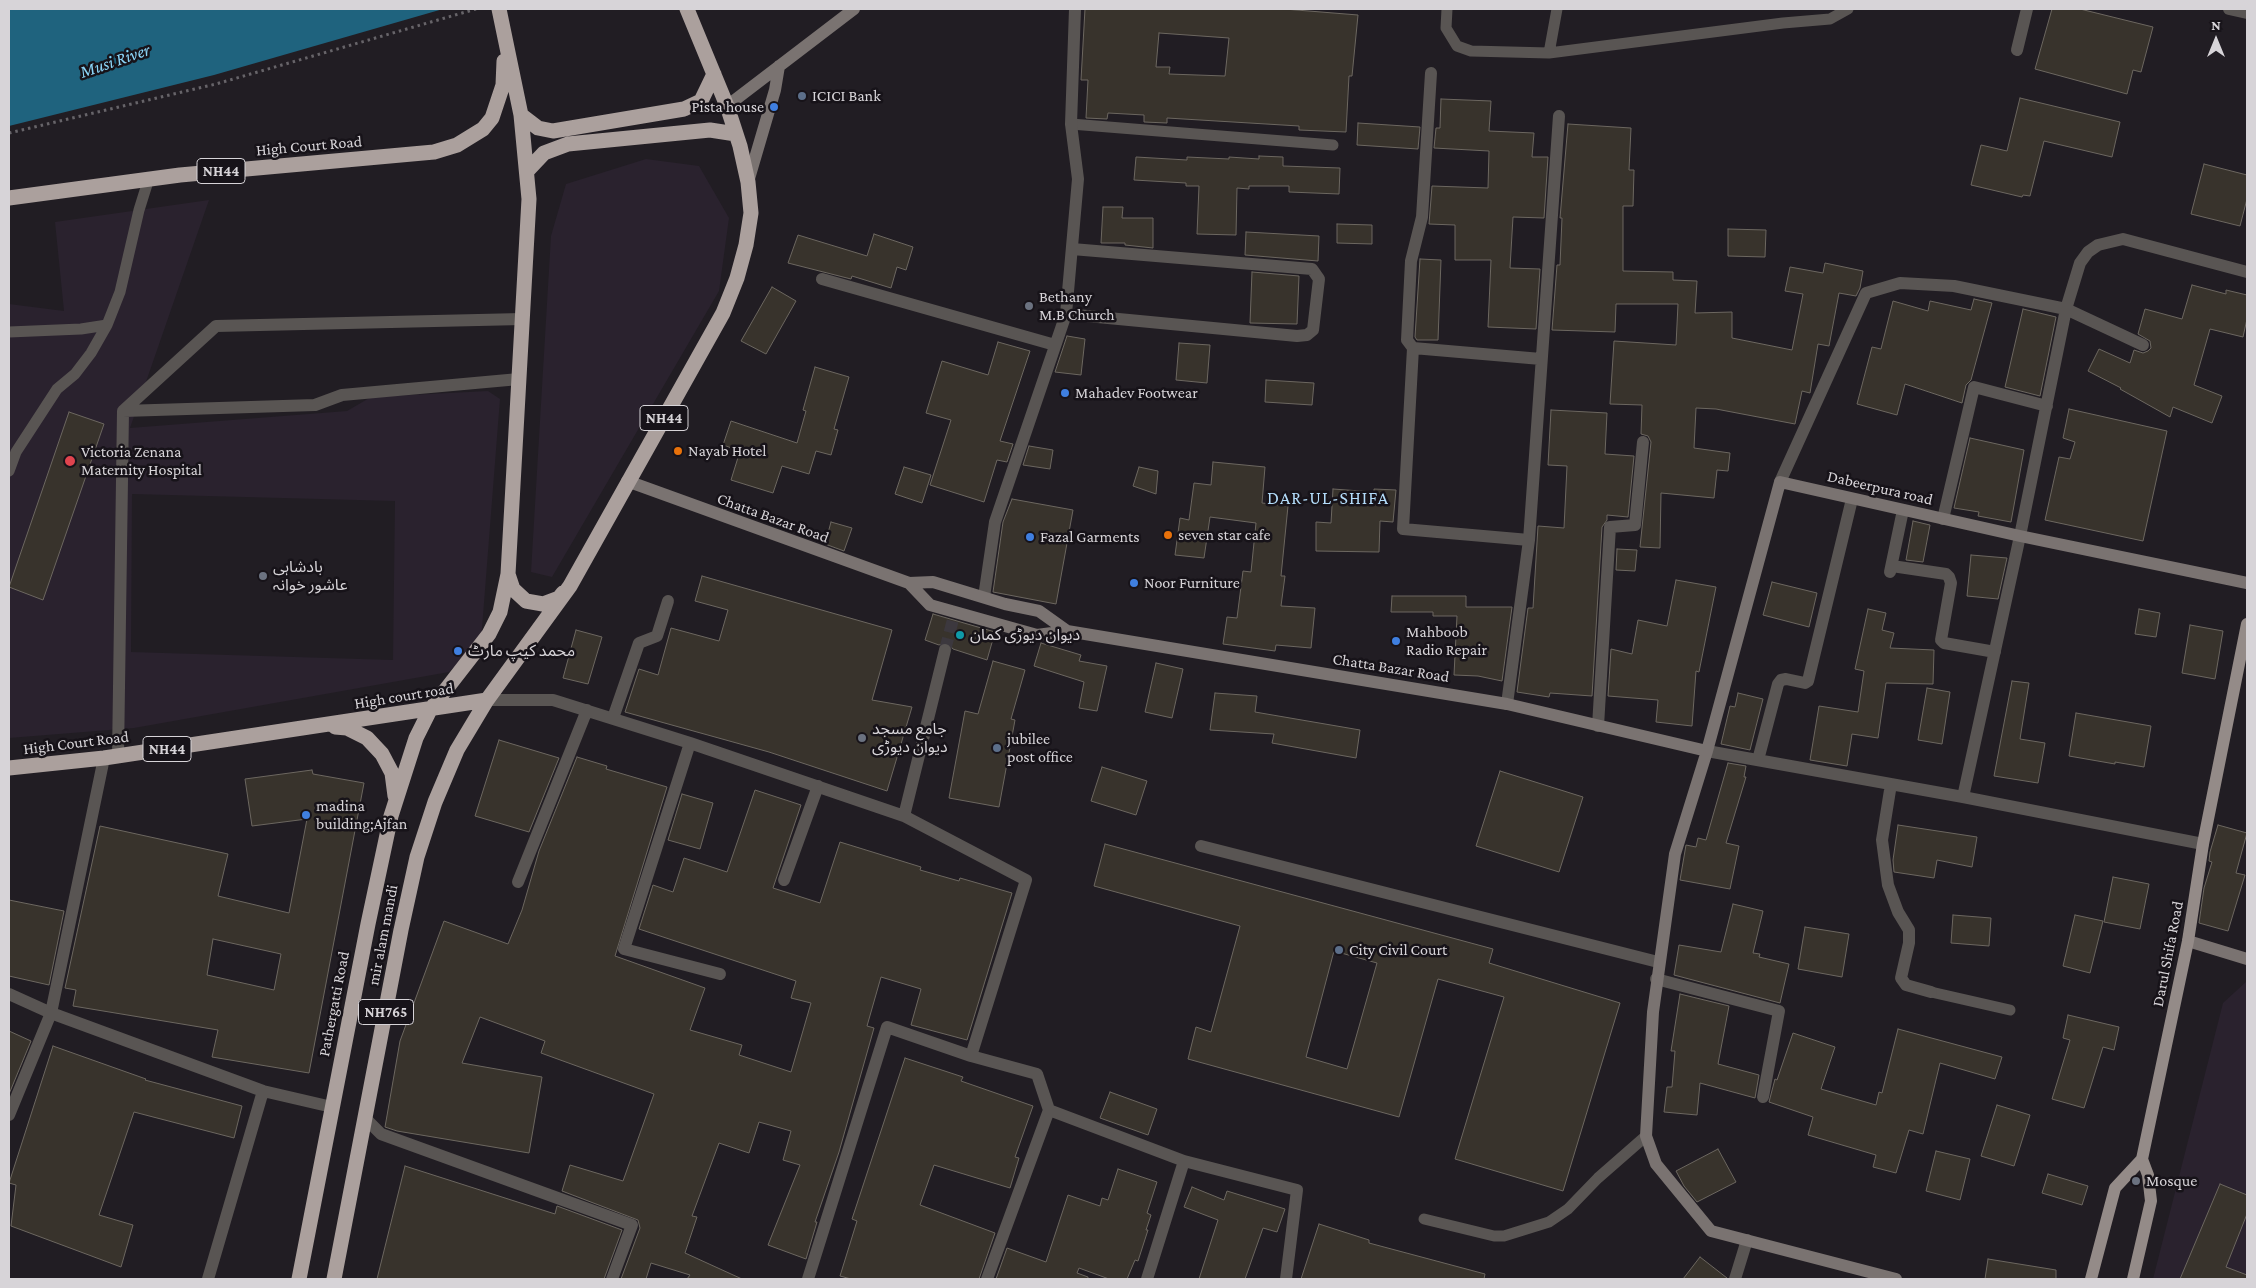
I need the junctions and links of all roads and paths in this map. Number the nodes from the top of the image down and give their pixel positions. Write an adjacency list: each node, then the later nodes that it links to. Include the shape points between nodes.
1 (476, 9): 21 (path, via 216,84)
2 (687, 9): 16 (highway, NH44)
3 (854, 9): 14 (street)
4 (1075, 9): 20 (street)
5 (1446, 9): 13 (lane, via 1446,28 1457,46 1472,51)
6 (1557, 9): 13 (lane)
7 (1848, 9): 13 (lane, via 1830,19)
8 (2027, 9): 12 (street)
9 (2229, 9): 11 (street)
10 (499, 12): 18 (highway); 25 (highway, High Court Road / NH44, via 503,85 492,118 483,129 457,145 434,152)
11 (2247, 13)
12 (2017, 50)
13 (1550, 53)
14 (779, 66): 17 (street); 26 (street)
15 (1431, 73): 38 (street, via 1422,217 1411,261 1407,340)
16 (714, 74): 17 (highway, NH44); 18 (highway, via 701,101 684,109 553,131 538,128)
17 (727, 106): 22 (highway, NH44)
18 (521, 115): 24 (highway)
19 (1559, 116): 39 (street)
20 (1071, 124): 23 (lane); 28 (street, via 1078,179)
21 (9, 133)
22 (736, 134): 24 (highway, via 710,130 568,144 544,153); 26 (highway, NH44)
23 (1333, 145)
24 (527, 171): 33 (highway, via 529,199)
25 (149, 178): 27 (highway, High Court Road / NH44); 34 (lane, via 120,292)
26 (748, 182): 45 (highway, NH44, via 751,213 746,245 724,314)
27 (9, 198)
28 (1072, 249): 32 (street); 32 (street, via 1312,269 1319,279 1313,330 1297,336)
29 (2247, 272): 31 (street, via 2123,239 2108,241 2088,252 2080,263)
30 (822, 278): 36 (street)
31 (2066, 309): 37 (street); 41 (street); 46 (street, via 1954,286 1900,283 1866,293)
32 (1066, 314): 36 (street)
33 (522, 319): 40 (highway); 42 (street, via 216,326)
34 (107, 325): 35 (lane); 44 (lane, via 75,374 57,389 16,452)
35 (9, 332)
36 (1054, 345): 56 (street, via 995,522)
37 (2143, 345)
38 (1414, 348): 39 (street); 51 (street, via 1403,529)
39 (1542, 359): 51 (street)
40 (519, 379): 42 (street, via 342,395 316,405); 52 (highway)
41 (2047, 406): 49 (street, via 1974,387); 50 (street)
42 (123, 411): 71 (street)
43 (1643, 442): 68 (street, via 1635,525 1610,527)
44 (9, 471)
45 (627, 481): 53 (street, Chatta Bazar Road); 55 (highway, NH44)
46 (1780, 482): 47 (street, Dabeerpura road); 70 (street)
47 (1852, 499): 48 (street, Dabeerpura road); 72 (street, via 1808,681 1786,679 1778,684)
48 (1903, 510): 49 (street, Dabeerpura road); 61 (street, via 1891,569 1950,577 1952,582 1941,640)
49 (1942, 519): 50 (street, Dabeerpura road)
50 (2020, 536): 54 (street, Dabeerpura road); 61 (street)
51 (1529, 540): 63 (street)
52 (508, 574): 55 (highway, via 514,590 526,600 543,604 559,598); 64 (highway, via 500,612 489,634)
53 (909, 583): 56 (street, Chatta Bazar Road, via 933,582); 59 (street, Chatta Bazar Road, via 930,605 1037,635)
54 (2247, 583)
55 (570, 586): 62 (highway, NH44)
56 (984, 597): 59 (street, Chatta Bazar Road, via 1039,610)
57 (668, 600): 66 (street, via 657,636 639,643)
58 (2247, 624): 79 (main road, Darul Shifa Road)
59 (1067, 631): 63 (street, Chatta Bazar Road)
60 (945, 650): 78 (street)
61 (1995, 652): 76 (street)
62 (487, 700): 64 (highway, High court road / NH44); 65 (street, via 553,700); 98 (highway, mir alam mandi / NH765, via 457,750 434,802 417,857)
63 (1507, 704): 68 (street, Chatta Bazar Road)
64 (430, 710): 67 (highway, High court road / NH44); 77 (highway, Pathergatti Road / NH765, via 416,738)
65 (588, 710): 66 (street); 82 (street)
66 (613, 718): 69 (street)
67 (326, 726): 71 (highway, High Court Road / NH44); 77 (highway, via 347,728 367,738 382,754 392,773 395,794)
68 (1598, 726): 70 (street, Chatta Bazar Road)
69 (690, 743): 75 (street); 86 (street, via 624,949)
70 (1707, 751): 72 (street); 85 (street, via 1675,854)
71 (111, 757): 73 (highway, High Court Road / NH44); 91 (street)
72 (1758, 760): 74 (street)
73 (9, 768)
74 (1892, 784): 76 (street); 88 (street, via 1882,840 1888,885 1909,930 1901,978 1906,985)
75 (818, 786): 78 (street); 81 (street)
76 (1963, 797): 79 (street)
77 (391, 816): 95 (highway, Pathergatti Road / NH765)
78 (904, 816): 92 (street, via 1026,880)
79 (2203, 844): 83 (main road, Darul Shifa Road)
80 (1202, 846): 85 (street)
81 (784, 880)
82 (518, 882)
83 (2188, 941): 84 (street); 100 (main road, Darul Shifa Road)
84 (2247, 959)
85 (1658, 962): 87 (street)
86 (720, 974)
87 (1656, 979): 94 (street, via 1779,1010); 99 (street)
88 (1931, 992): 90 (lane)
89 (9, 994): 91 (street)
90 (2010, 1010)
91 (51, 1013): 93 (street); 97 (street)
92 (971, 1056): 96 (street, via 1037,1074); 108 (street, via 887,1027)
93 (263, 1091): 95 (street); 104 (street)
94 (1763, 1097)
95 (332, 1107): 105 (highway, Pathergatti Road / NH765)
96 (1049, 1110): 101 (street); 109 (street)
97 (9, 1114)
98 (366, 1119): 106 (highway, mir alam mandi / NH765); 107 (street, via 382,1134 632,1225)
99 (1646, 1136): 102 (lane, via 1568,1209 1549,1222 1494,1236); 103 (street, via 1656,1164 1711,1231)
100 (2142, 1160): 114 (main road, via 2115,1188); 115 (main road, via 2148,1175 2151,1201)
101 (1184, 1161): 110 (street); 111 (street, via 1297,1190)
102 (1424, 1219)
103 (1747, 1240): 112 (street); 113 (street)
104 (208, 1279)
105 (299, 1279)
106 (334, 1279)
107 (612, 1279)
108 (808, 1279)
109 (987, 1279)
110 (1147, 1279)
111 (1286, 1279)
112 (1735, 1279)
113 (1896, 1279)
114 (2091, 1279)
115 (2133, 1279)

